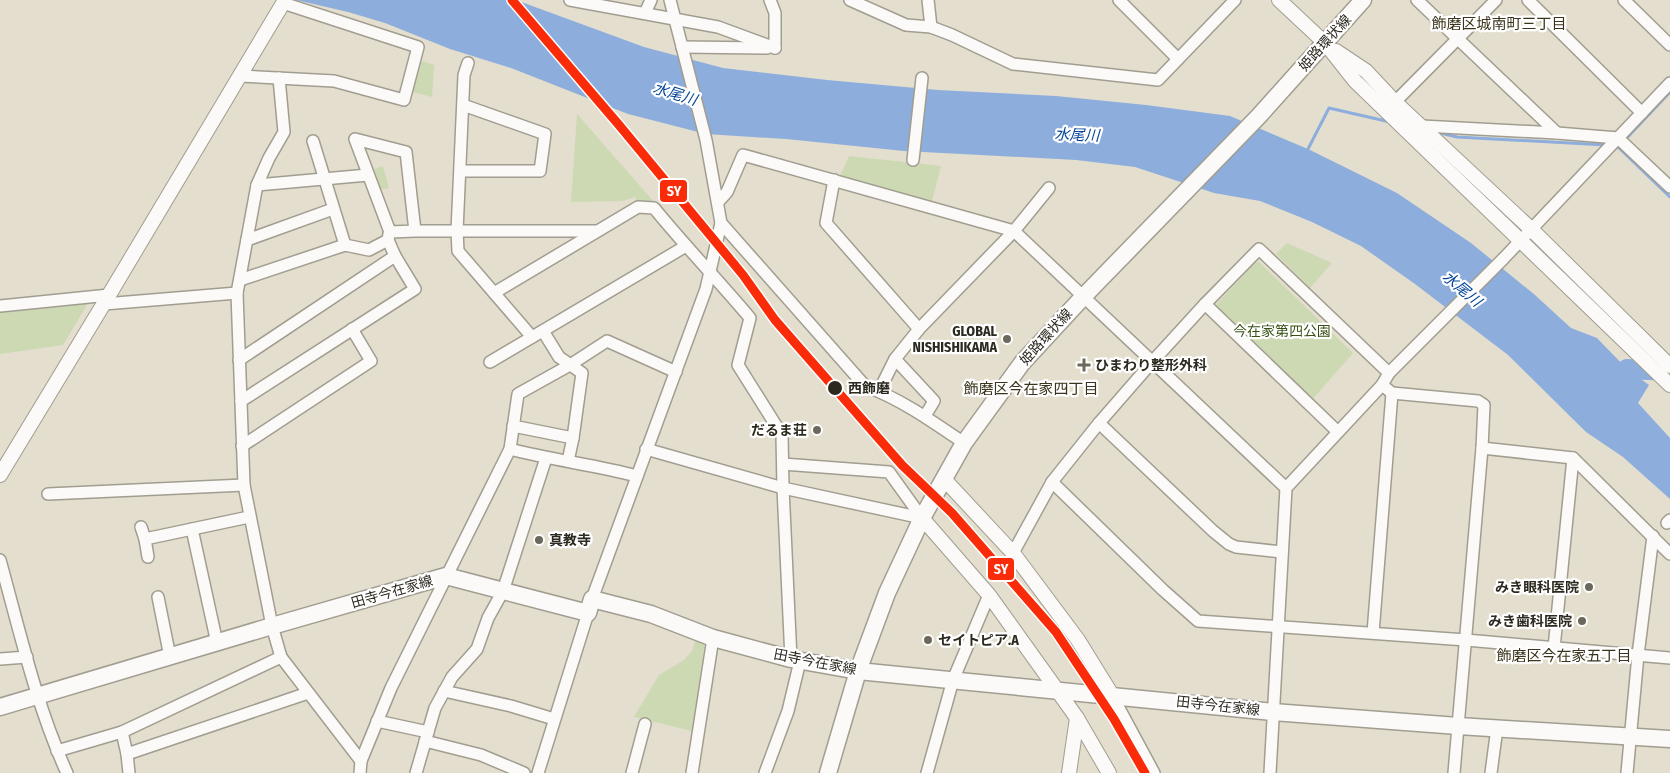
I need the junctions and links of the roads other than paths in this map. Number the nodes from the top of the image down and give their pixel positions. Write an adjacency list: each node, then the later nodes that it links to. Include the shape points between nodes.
1 (652, 0): 17 (street)
2 (670, 0): 18 (street)
3 (770, 0): 24 (street, via 775,13)
4 (850, 0): 19 (street, via 906,25)
5 (928, 0): 19 (street)
6 (1119, 0): 25 (street)
7 (1235, 0): 25 (street)
8 (1279, 0): 21 (street)
9 (1364, 0): 21 (main road, 姫路環状線)
10 (1417, 0): 20 (street)
11 (1496, 0): 20 (street)
12 (1528, 0): 33 (street)
13 (1624, 0): 22 (street)
14 (574, 1): 15 (street)
15 (620, 4): 17 (street)
16 (282, 5): 27 (street); 28 (street, via 418,47 404,100 334,81)
17 (644, 13): 18 (street)
18 (675, 18): 23 (street); 24 (street, via 718,27)
19 (931, 27): 25 (street, via 1013,64 1158,80)
20 (1458, 40): 31 (street); 35 (street)
21 (1325, 43): 31 (street, via 1366,71); 56 (street, via 1355,82); 66 (main road, 姫路環状線, via 1258,117)
22 (1670, 45)
23 (682, 48): 24 (street); 46 (street)
24 (775, 48)
25 (1178, 59)
26 (468, 63): 32 (street, via 464,75)
27 (240, 76): 28 (street); 67 (street)
28 (279, 78): 43 (street, via 284,132)
29 (922, 78): 38 (street)
30 (1670, 83): 33 (street)
31 (1395, 102): 34 (street)
32 (463, 105): 39 (street); 39 (street, via 545,134 540,170)
33 (1642, 113): 36 (street)
34 (1422, 126): 35 (street); 49 (street)
35 (1556, 133): 36 (street)
36 (1618, 138): 44 (street); 49 (street)
37 (313, 141): 41 (street)
38 (913, 160)
39 (461, 171): 51 (street)
40 (368, 175): 41 (street); 50 (street, via 355,139 406,152); 54 (street)
41 (325, 180): 43 (street); 47 (street)
42 (834, 180): 46 (street, via 743,155 727,192); 52 (street); 71 (street, via 826,223)
43 (257, 185): 55 (street)
44 (1670, 187)
45 (1049, 188): 52 (street)
46 (718, 202): 48 (street)
47 (333, 209): 55 (street); 57 (street)
48 (721, 223): 62 (street); 84 (street, via 865,386)
49 (1531, 229): 56 (street); 79 (street)
50 (415, 231): 51 (street); 54 (street)
51 (458, 231): 53 (street); 65 (street, via 458,251)
52 (1014, 231): 66 (street); 71 (street)
53 (597, 232): 58 (street, via 638,207 654,208); 65 (street)
54 (389, 236): 59 (street); 60 (street)
55 (247, 240): 63 (street)
56 (1520, 240): 81 (street); 83 (street)
57 (345, 245): 59 (street); 63 (street)
58 (686, 246): 62 (street); 72 (street)
59 (369, 250): 61 (street)
60 (395, 256): 61 (street); 70 (street, via 415,289)
61 (381, 265): 75 (street)
62 (711, 272): 80 (street); 100 (street, via 750,318 738,365 782,435)
63 (240, 280): 64 (street)
64 (237, 293): 67 (street); 75 (street)
65 (494, 293): 73 (street)
66 (1083, 297): 76 (street); 92 (main road, 姫路環状線, via 1022,363)
67 (107, 300): 69 (street); 101 (street)
68 (1205, 304): 76 (street); 81 (street, via 1260,249); 90 (street)
69 (0, 306)
70 (352, 329): 86 (street); 93 (street, via 371,361)
71 (919, 329): 74 (street)
72 (544, 331): 73 (street); 78 (street, via 559,357)
73 (532, 337): 77 (street)
74 (895, 359): 84 (street); 87 (street, via 934,401)
75 (239, 360): 86 (street)
76 (1153, 361): 88 (street); 107 (street)
77 (490, 362)
78 (570, 365): 80 (street, via 607,341); 89 (street, via 518,394); 91 (street, via 582,373)
79 (1670, 366)
80 (676, 372): 96 (street)
81 (1389, 373): 82 (street)
82 (1382, 384): 85 (street); 90 (street)
83 (1670, 385)
84 (880, 392): 87 (street)
85 (1392, 393): 94 (street, via 1478,401 1484,405 1485,411); 125 (street)
86 (241, 401): 93 (street)
87 (924, 416): 92 (street)
88 (1100, 423): 104 (street); 113 (street, via 1229,544)
89 (513, 426): 91 (street); 95 (street)
90 (1338, 432): 107 (street)
91 (573, 438): 99 (street)
92 (964, 443): 103 (main road, 姫路環状線)
93 (242, 446): 105 (street)
94 (1482, 448): 98 (street); 127 (street)
95 (510, 449): 97 (street); 118 (street)
96 (646, 449): 102 (street); 106 (street)
97 (546, 458): 99 (street); 119 (street)
98 (1573, 458): 112 (street); 129 (street)
99 (568, 461): 102 (street)
100 (783, 464): 106 (street); 110 (street, via 889,472)
101 (0, 475)
102 (637, 476): 122 (street)
103 (944, 479): 110 (main road, 姫路環状線); 114 (street)
104 (1052, 482): 114 (street); 124 (street, via 1198,621)
105 (244, 485): 108 (street); 109 (street)
106 (783, 488): 110 (street); 136 (street)
107 (1286, 488): 113 (street)
108 (48, 494)
109 (249, 517): 111 (street); 123 (street)
110 (922, 518): 120 (street); 137 (main road, 姫路環状線, via 887,593)
111 (192, 529): 116 (street, via 143,533); 128 (street)
112 (1653, 536): 115 (street); 130 (street)
113 (1282, 552): 124 (street)
114 (1013, 554): 142 (street, via 1078,640)
115 (1670, 554)
116 (148, 558)
117 (0, 560): 132 (street)
118 (446, 576): 119 (main road, 田寺今在家線); 123 (main road, 田寺今在家線); 148 (street)
119 (503, 591): 122 (main road, 田寺今在家線); 140 (street, via 488,618 478,649 452,677)
120 (989, 595): 138 (street); 139 (street)
121 (158, 596): 131 (street)
122 (590, 606): 126 (main road, 田寺今在家線, via 651,614); 147 (street)
123 (272, 626): 128 (main road, 田寺今在家線); 133 (street)
124 (1278, 626): 125 (street); 145 (street)
125 (1373, 633): 127 (street)
126 (712, 638): 136 (main road, 田寺今在家線); 165 (street)
127 (1466, 640): 129 (street); 150 (street)
128 (217, 643): 131 (main road, 田寺今在家線)
129 (1554, 648): 130 (street)
130 (1638, 655): 134 (street); 153 (street)
131 (170, 656): 143 (main road, 田寺今在家線)
132 (27, 657): 135 (street); 143 (street)
133 (281, 657): 141 (street); 152 (street)
134 (1670, 658)
135 (0, 659)
136 (796, 660): 137 (main road, 田寺今在家線); 166 (street, via 788,711)
137 (858, 671): 138 (main road, 田寺今在家線); 167 (main road, 姫路環状線)
138 (953, 680): 139 (main road, 田寺今在家線); 168 (street)
139 (1057, 689): 142 (main road, 田寺今在家線); 146 (street)
140 (444, 691): 147 (street); 154 (street)
141 (308, 693): 157 (street); 158 (street)
142 (1112, 695): 145 (main road, 田寺今在家線); 171 (street)
143 (37, 696): 144 (main road, 田寺今在家線); 156 (street)
144 (0, 707)
145 (1273, 712): 150 (main road, 田寺今在家線); 172 (street)
146 (1077, 718): 169 (street); 170 (street)
147 (554, 719): 163 (street)
148 (377, 722): 154 (street); 158 (street)
149 (645, 724): 164 (street)
150 (1458, 726): 151 (main road, 田寺今在家線); 173 (street)
151 (1497, 728): 153 (main road, 田寺今在家線); 174 (street)
152 (122, 732): 156 (street); 157 (street)
153 (1629, 735): 155 (main road, 田寺今在家線); 175 (street)
154 (426, 736): 161 (street); 162 (street)
155 (1670, 739)
156 (57, 751): 159 (street)
157 (127, 754): 160 (street)
158 (362, 770)
159 (67, 773)
160 (129, 773)
161 (418, 773)
162 (524, 773)
163 (538, 773)
164 (632, 773)
165 (692, 773)
166 (765, 773)
167 (828, 773)
168 (927, 773)
169 (1069, 773)
170 (1109, 773)
171 (1154, 773)
172 (1270, 773)
173 (1454, 773)
174 (1491, 773)
175 (1626, 773)

